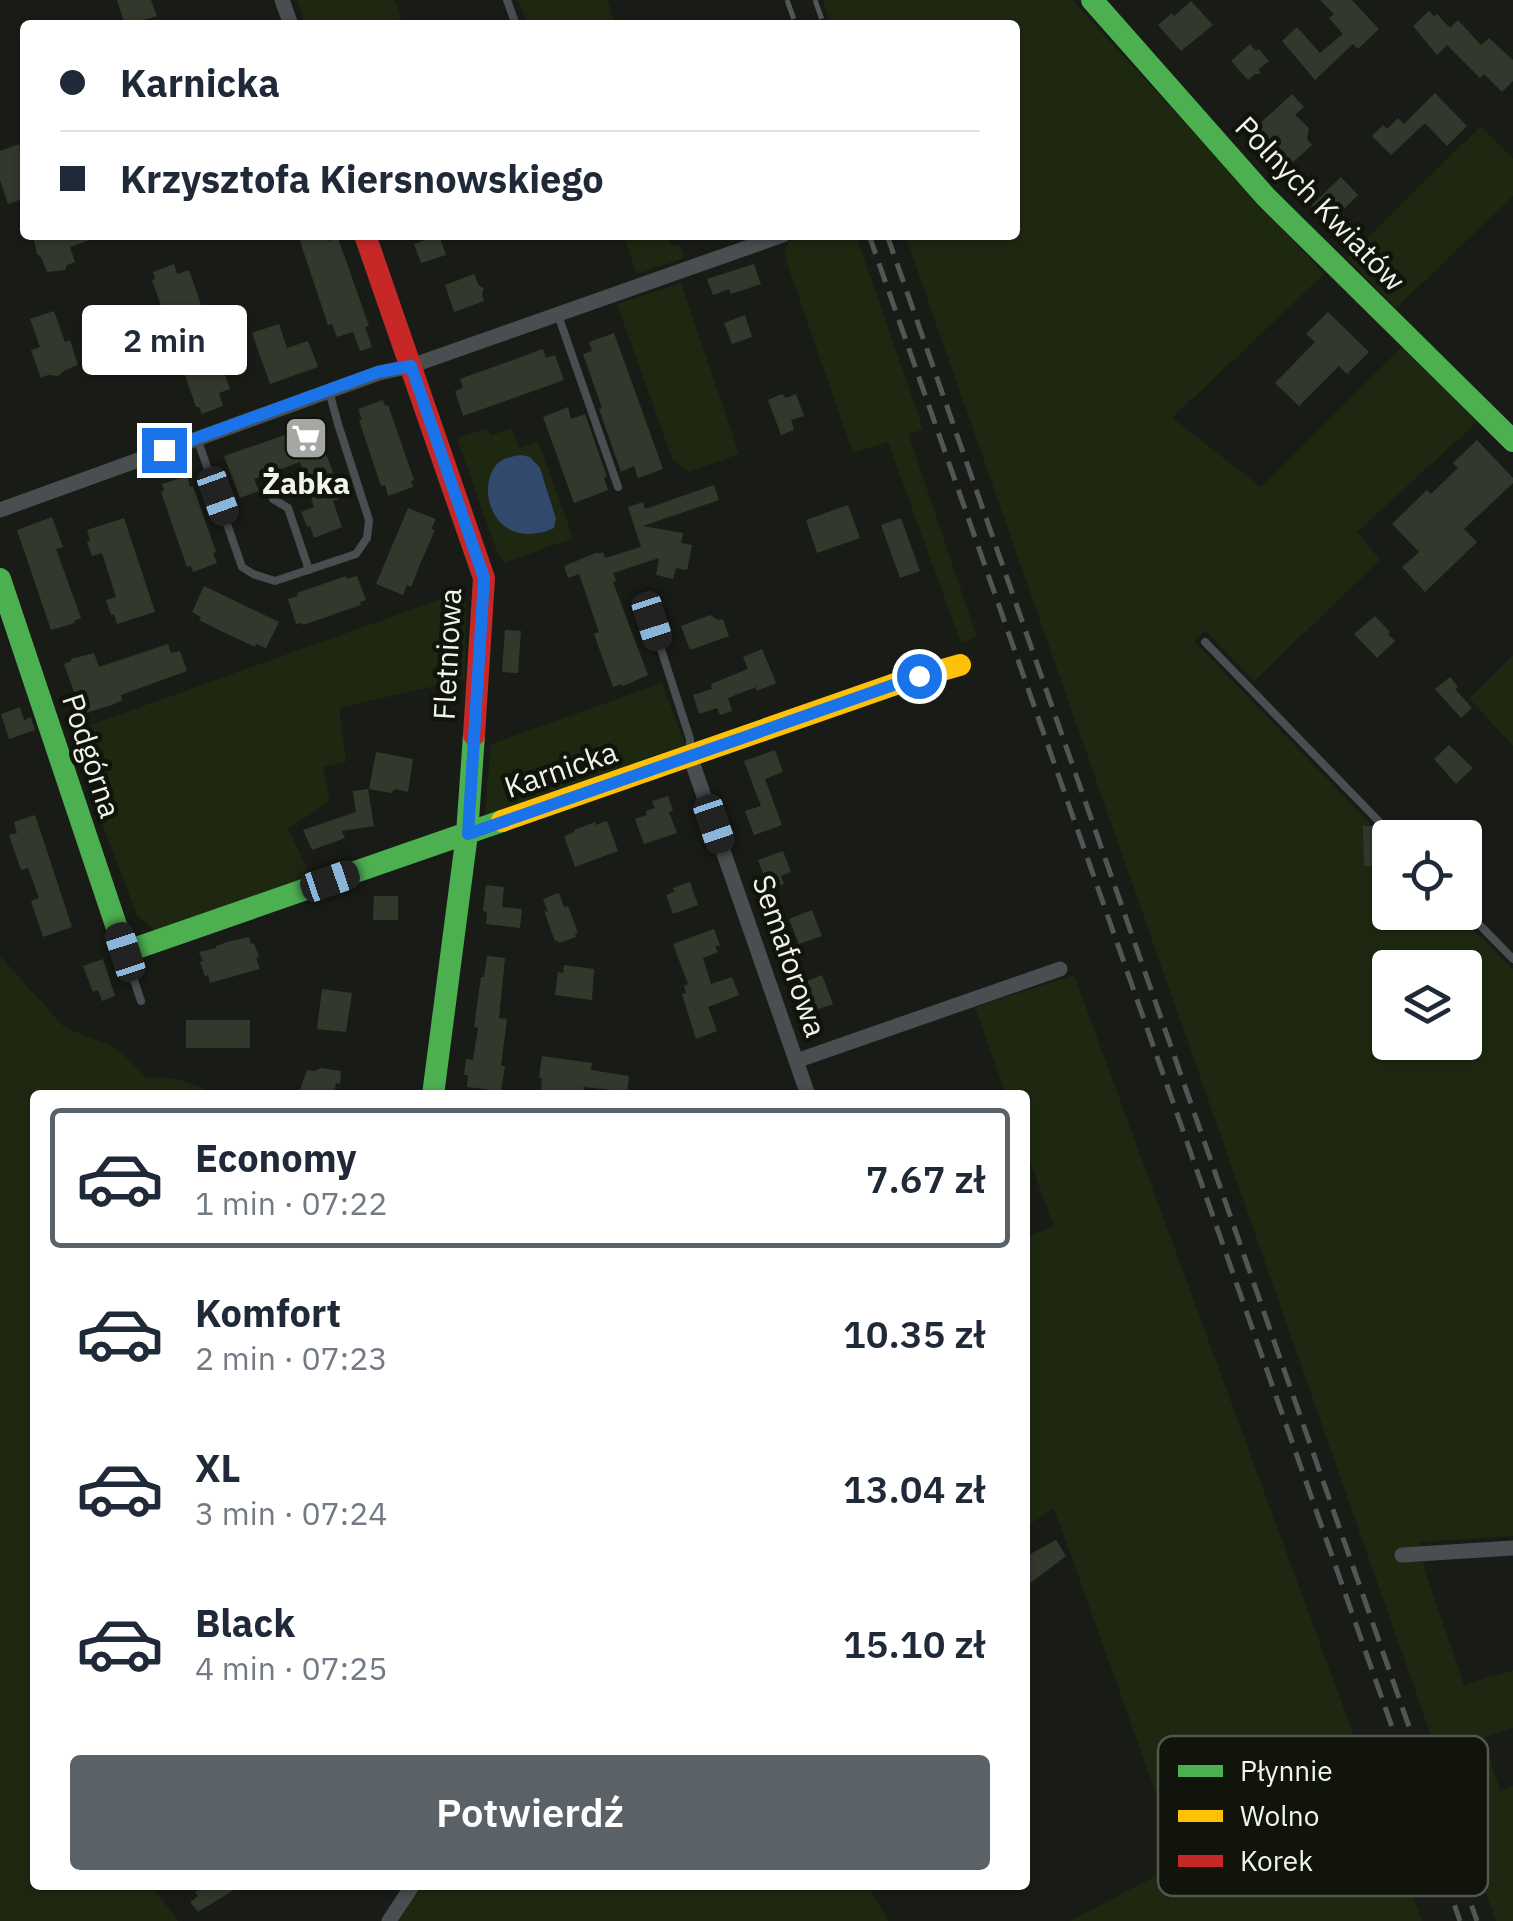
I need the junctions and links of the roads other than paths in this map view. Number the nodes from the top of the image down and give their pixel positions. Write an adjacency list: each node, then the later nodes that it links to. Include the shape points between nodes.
1 (1101, 3): 8 (street, Polnych Kwiatów, via 1266,197)
2 (367, 240): 5 (street, Fletniowa)
3 (769, 240): 4 (street)
4 (558, 315): 5 (street); 10 (lane)
5 (411, 366): 6 (street); 19 (street, Fletniowa, via 484,578)
6 (329, 391): 7 (street); 12 (lane, via 369,520 356,554)
7 (197, 438): 11 (street); 12 (lane, via 242,567 275,582)
8 (1513, 441)
9 (268, 484): 12 (lane, via 273,499 288,508)
10 (618, 487)
11 (0, 510)
12 (310, 570)
13 (0, 579): 21 (street, Podgórna)
14 (652, 621): 17 (lane)
15 (1205, 642): 18 (lane)
16 (960, 665): 17 (street, Karnicka)
17 (690, 756): 19 (street, Karnicka); 25 (street, Semaforowa)
18 (1378, 820)
19 (468, 834): 21 (street, Karnicka); 26 (street, Fletniowa)
20 (1482, 927): 22 (lane)
21 (125, 952): 24 (lane)
22 (1513, 959)
23 (1060, 969): 25 (street, Semaforowa)
24 (141, 1001)
25 (796, 1061): 27 (street, Semaforowa)
26 (434, 1090)
27 (806, 1090)
28 (1513, 1548): 29 (street)
29 (1402, 1555)
30 (410, 1890): 31 (street)
31 (389, 1921)

